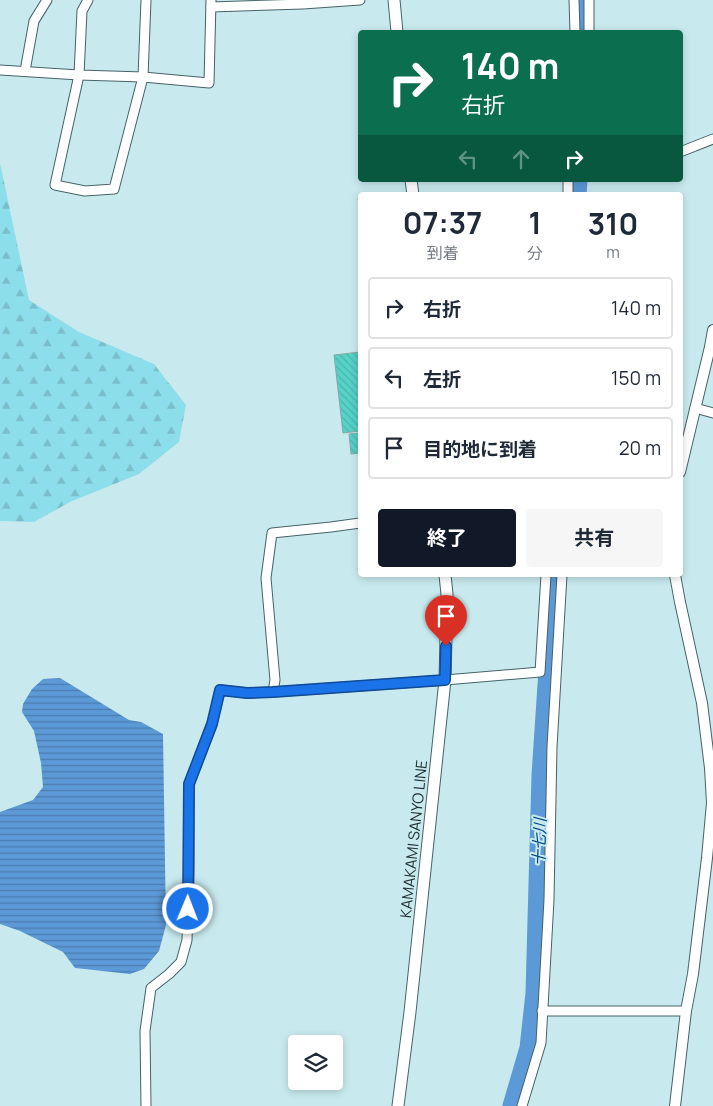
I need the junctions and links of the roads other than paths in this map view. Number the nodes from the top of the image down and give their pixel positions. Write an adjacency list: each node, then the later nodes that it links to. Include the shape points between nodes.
1 (47, 0): 14 (street, via 34,21)
2 (88, 0): 15 (street, via 82,11)
3 (146, 0): 16 (street)
4 (360, 0): 8 (street)
5 (394, 0): 10 (main road)
6 (574, 0): 11 (street)
7 (589, 0): 12 (street)
8 (304, 2): 9 (street)
9 (211, 4): 16 (street, via 209,84)
10 (397, 30)
11 (574, 30)
12 (589, 30)
13 (0, 70): 14 (street)
14 (25, 71): 15 (street)
15 (79, 76): 16 (street); 16 (street, via 55,185 86,191 114,189)
16 (143, 77)
17 (713, 139): 18 (street)
18 (683, 151)
19 (713, 330): 20 (street)
20 (695, 408): 21 (street); 22 (street)
21 (713, 413)
22 (683, 459)
23 (358, 523): 29 (street, via 272,532 266,578 275,680)
24 (445, 577): 28 (main road, KAMAKAMI SANYO LINE)
25 (546, 577): 28 (street, via 540,672)
26 (562, 577): 31 (street)
27 (675, 577): 30 (street, via 702,703)
28 (445, 680): 29 (street); 34 (main road, KAMAKAMI SANYO LINE, via 412,1002)
29 (273, 692): 33 (street, via 220,690 212,724 189,784 187,940 181,962 152,988 145,1031)
30 (712, 804): 32 (street)
31 (542, 1011): 32 (street); 35 (street, via 541,1044)
32 (686, 1011): 36 (street)
33 (146, 1106)
34 (398, 1106)
35 (522, 1106)
36 (675, 1106)

